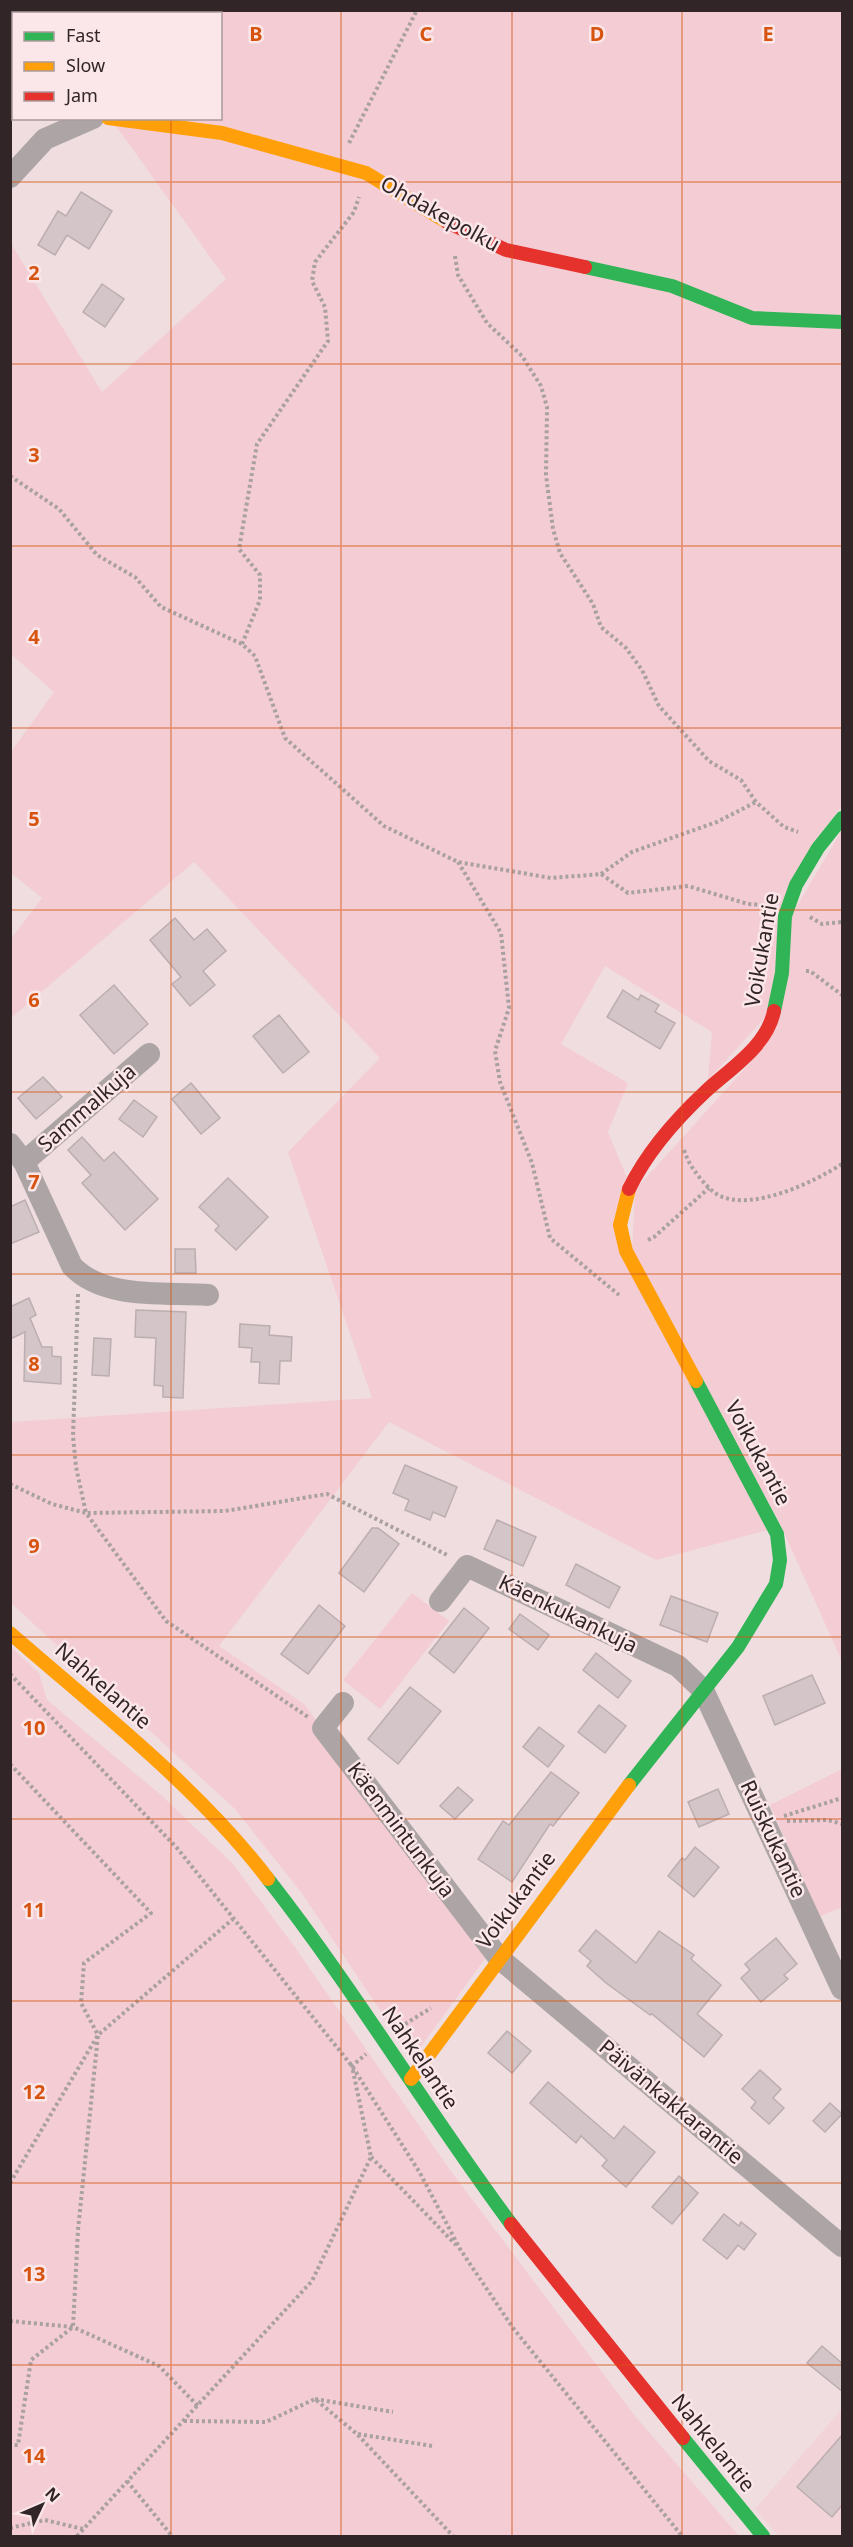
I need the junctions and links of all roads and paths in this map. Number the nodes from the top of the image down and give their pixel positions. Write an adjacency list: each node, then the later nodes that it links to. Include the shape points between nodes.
1 (417, 10): 4 (path)
2 (88, 120): 6 (street, via 45,139)
3 (123, 120): 4 (street, Ohdakepolku, via 222,133)
4 (338, 165): 5 (street, Ohdakepolku)
5 (366, 173): 7 (street, Ohdakepolku); 10 (path, via 354,212 315,262 312,281 324,307 328,342 257,444 239,549 260,575 260,600)
6 (10, 177)
7 (462, 230): 8 (street, Ohdakepolku, via 506,250 672,286 752,318); 11 (path, via 455,254 458,275 487,323 522,356 541,386 547,407 546,475 552,529 560,553 593,604 601,627 626,648 642,670 659,706 709,760 741,780)
8 (843, 322)
9 (10, 476): 10 (path, via 59,509 97,555 135,578 161,607)
10 (242, 644): 14 (path, via 255,656 285,738 384,826)
11 (756, 802): 13 (path, via 784,826); 15 (path, via 717,822 632,852)
12 (843, 818): 13 (street, Voikukantie)
13 (823, 841): 16 (street, Voikukantie, via 796,885)
14 (458, 862): 15 (path, via 551,878); 28 (path, via 501,933 509,1008 495,1051 500,1082 532,1163 550,1238 627,1301 645,1308)
15 (601, 874): 16 (path, via 628,893 688,886 748,904)
16 (789, 906): 17 (path, via 822,924); 18 (street, Voikukantie)
17 (843, 922)
18 (782, 973): 19 (path, via 810,971); 21 (street, Voikukantie, via 773,1017 753,1050)
19 (843, 995)
20 (149, 1054): 22 (street, Sammalkuja)
21 (677, 1123): 24 (path, via 688,1164); 25 (street, Voikukantie, via 651,1151 630,1188 620,1225)
22 (17, 1153): 26 (street, via 72,1266)
23 (843, 1164): 24 (path, via 790,1191 743,1200 721,1197)
24 (709, 1188): 25 (path, via 654,1237)
25 (626, 1251): 28 (street, Voikukantie)
26 (82, 1276): 27 (street, via 110,1289); 30 (path, via 76,1303 73,1436 75,1467)
27 (208, 1295)
28 (654, 1305): 35 (street, Voikukantie, via 777,1534 780,1560 776,1584 738,1647)
29 (10, 1484): 30 (path, via 52,1504)
30 (86, 1512): 31 (path, via 225,1511 327,1494); 37 (path, via 166,1620)
31 (467, 1566): 32 (street); 35 (street, Käenkukankuja, via 678,1666)
32 (440, 1601)
33 (10, 1633): 47 (street, Nahkelantie, via 144,1750 240,1842 301,1921)
34 (10, 1674): 42 (path, via 177,1848)
35 (703, 1690): 40 (street, Ruiskukantie); 43 (street, Voikukantie)
36 (343, 1703): 37 (street)
37 (323, 1728): 43 (street, Käenmintunkuja)
38 (10, 1764): 45 (path, via 152,1913 84,1963 81,2003)
39 (843, 1798): 40 (path)
40 (766, 1822): 41 (path, via 828,1820); 44 (street, Ruiskukantie)
41 (843, 1824)
42 (233, 1919): 45 (path); 46 (path)
43 (499, 1958): 47 (street, Voikukantie); 50 (street, Päivänkakkarantie)
44 (843, 1989)
45 (98, 2035): 49 (path); 53 (path)
46 (352, 2066): 48 (path); 51 (path, via 420,2173)
47 (411, 2079): 68 (street, Nahkelantie, via 459,2154 532,2252)
48 (371, 2157): 51 (path); 55 (path, via 312,2281)
49 (10, 2183)
50 (843, 2246)
51 (459, 2249): 67 (path, via 513,2328)
52 (10, 2321): 53 (path)
53 (72, 2327): 55 (path, via 159,2366); 59 (path, via 31,2360 18,2445)
54 (315, 2399): 56 (path); 57 (path, via 266,2422); 58 (path)
55 (198, 2406): 57 (path)
56 (393, 2412)
57 (184, 2421): 61 (path)
58 (357, 2434): 60 (path); 66 (path)
59 (10, 2445)
60 (432, 2446)
61 (127, 2481): 63 (path); 65 (path)
62 (10, 2528): 63 (path, via 45,2520)
63 (84, 2529): 64 (path)
64 (77, 2536)
65 (172, 2536)
66 (453, 2536)
67 (682, 2536)
68 (763, 2536)

